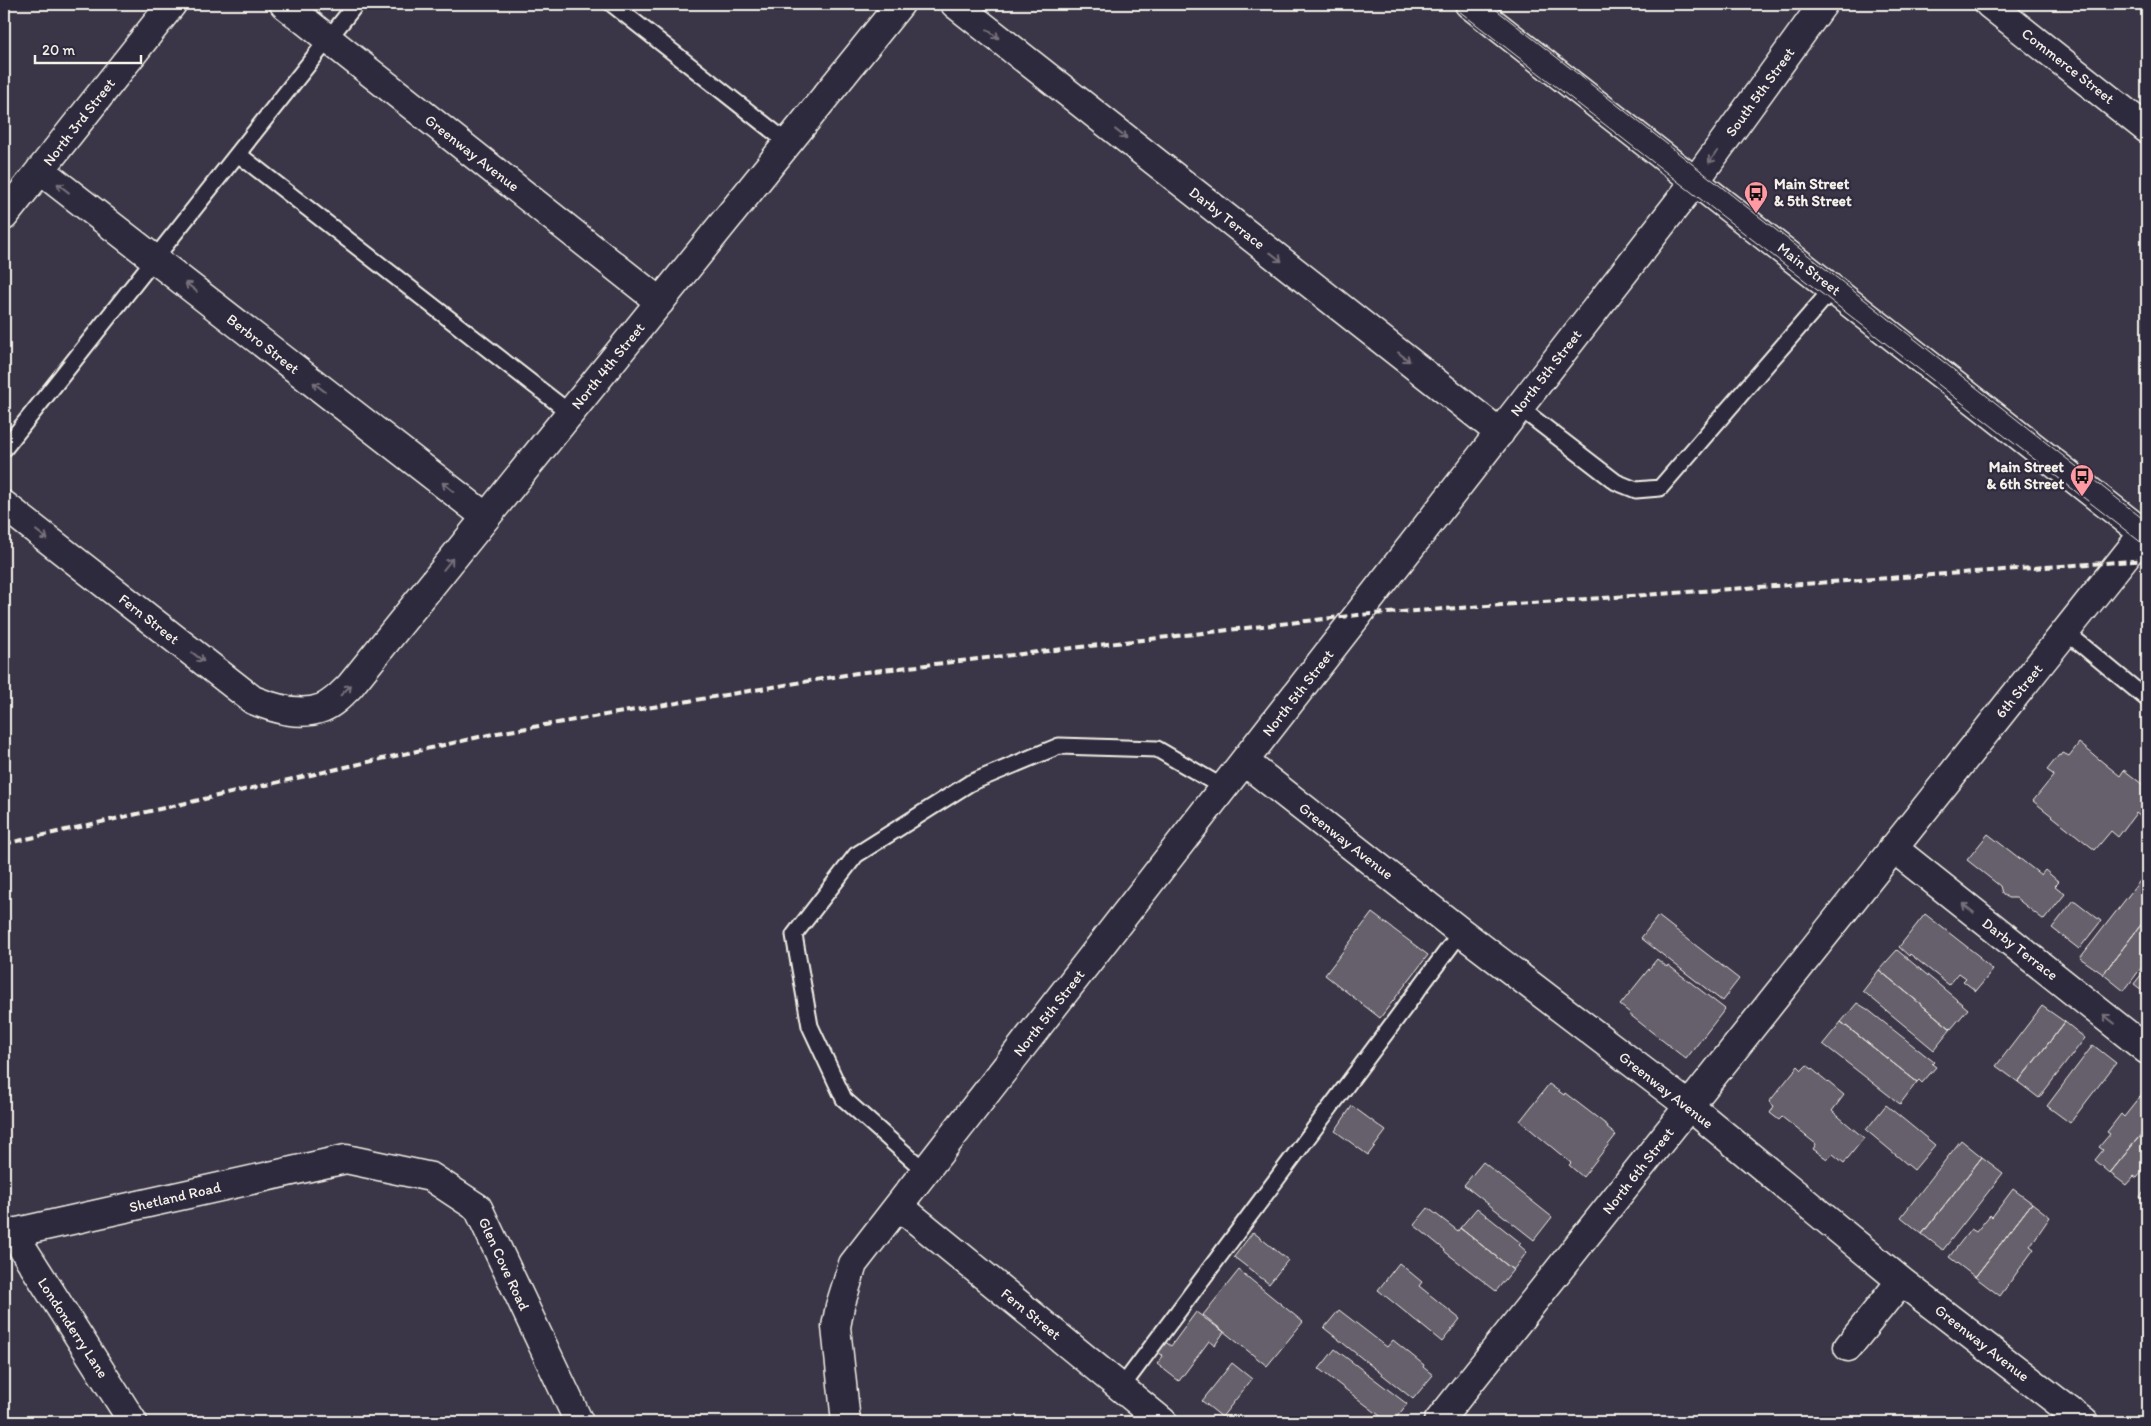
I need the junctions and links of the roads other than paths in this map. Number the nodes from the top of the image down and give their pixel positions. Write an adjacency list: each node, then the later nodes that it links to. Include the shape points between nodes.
1 (172, 4): 14 (street, North 3rd Street)
2 (284, 4): 10 (street, Greenway Avenue)
3 (356, 4): 10 (lane)
4 (612, 4): 12 (lane)
5 (955, 4): 22 (street, Darby Terrace, one-way to 22)
6 (1469, 4): 15 (street, Main Street)
7 (1823, 4): 15 (street, South 5th Street, one-way to 15)
8 (1989, 4): 11 (street, Commerce Street)
9 (891, 7): 12 (street, North 4th Street)
10 (328, 39): 13 (lane); 19 (street, Greenway Avenue)
11 (2147, 129)
12 (788, 143): 19 (street, North 4th Street)
13 (238, 154): 17 (lane); 21 (lane)
14 (40, 170): 16 (street, North 3rd Street); 17 (street, Berbro Street, one-way to 14)
15 (1696, 180): 18 (street, Main Street); 20 (street, North 5th Street)
16 (4, 216)
17 (155, 260): 23 (lane); 25 (street, Berbro Street, one-way to 17)
18 (1833, 288): 20 (lane, via 1660,488 1636,490 1616,482); 26 (street, Main Street)
19 (660, 302): 21 (street, North 4th Street)
20 (1520, 408): 22 (street, North 5th Street)
21 (570, 413): 25 (street, North 4th Street)
22 (1500, 433): 30 (street, North 5th Street)
23 (4, 449)
24 (4, 505): 29 (street, Fern Street, one-way to 29, via 253,700 270,707)
25 (486, 517): 29 (street, North 4th Street, one-way to 25, via 322,708 350,686)
26 (2146, 533): 27 (street, 6th Street)
27 (2066, 632): 28 (lane); 32 (street, 6th Street)
28 (2147, 699)
29 (304, 711)
30 (1245, 762): 31 (street, North 5th Street); 33 (street, Greenway Avenue)
31 (1224, 788): 37 (street, North 5th Street); 37 (lane, via 1157,749 1058,746 970,783 856,855 799,928 794,935 810,1026 844,1099)
32 (1893, 848): 34 (street, Darby Terrace, one-way to 32); 35 (street, North 6th Street)
33 (1461, 932): 35 (street, Greenway Avenue); 42 (lane)
34 (2147, 1050)
35 (1689, 1106): 40 (street, Greenway Avenue); 47 (street, North 6th Street)
36 (346, 1159): 39 (street, Shetland Road); 44 (street, Glen Cove Road, via 432,1176 478,1208)
37 (926, 1172): 38 (street, North 5th Street)
38 (899, 1206): 42 (street, Fern Street); 45 (street, North 5th Street, via 854,1264 840,1306 836,1327)
39 (8, 1234): 43 (street, Londonderry Lane)
40 (1901, 1281): 41 (street); 48 (street, Greenway Avenue)
41 (1848, 1347)
42 (1121, 1388): 46 (street, Fern Street)
43 (133, 1422)
44 (579, 1422)
45 (846, 1422)
46 (1163, 1422)
47 (1438, 1422)
48 (2084, 1422)

